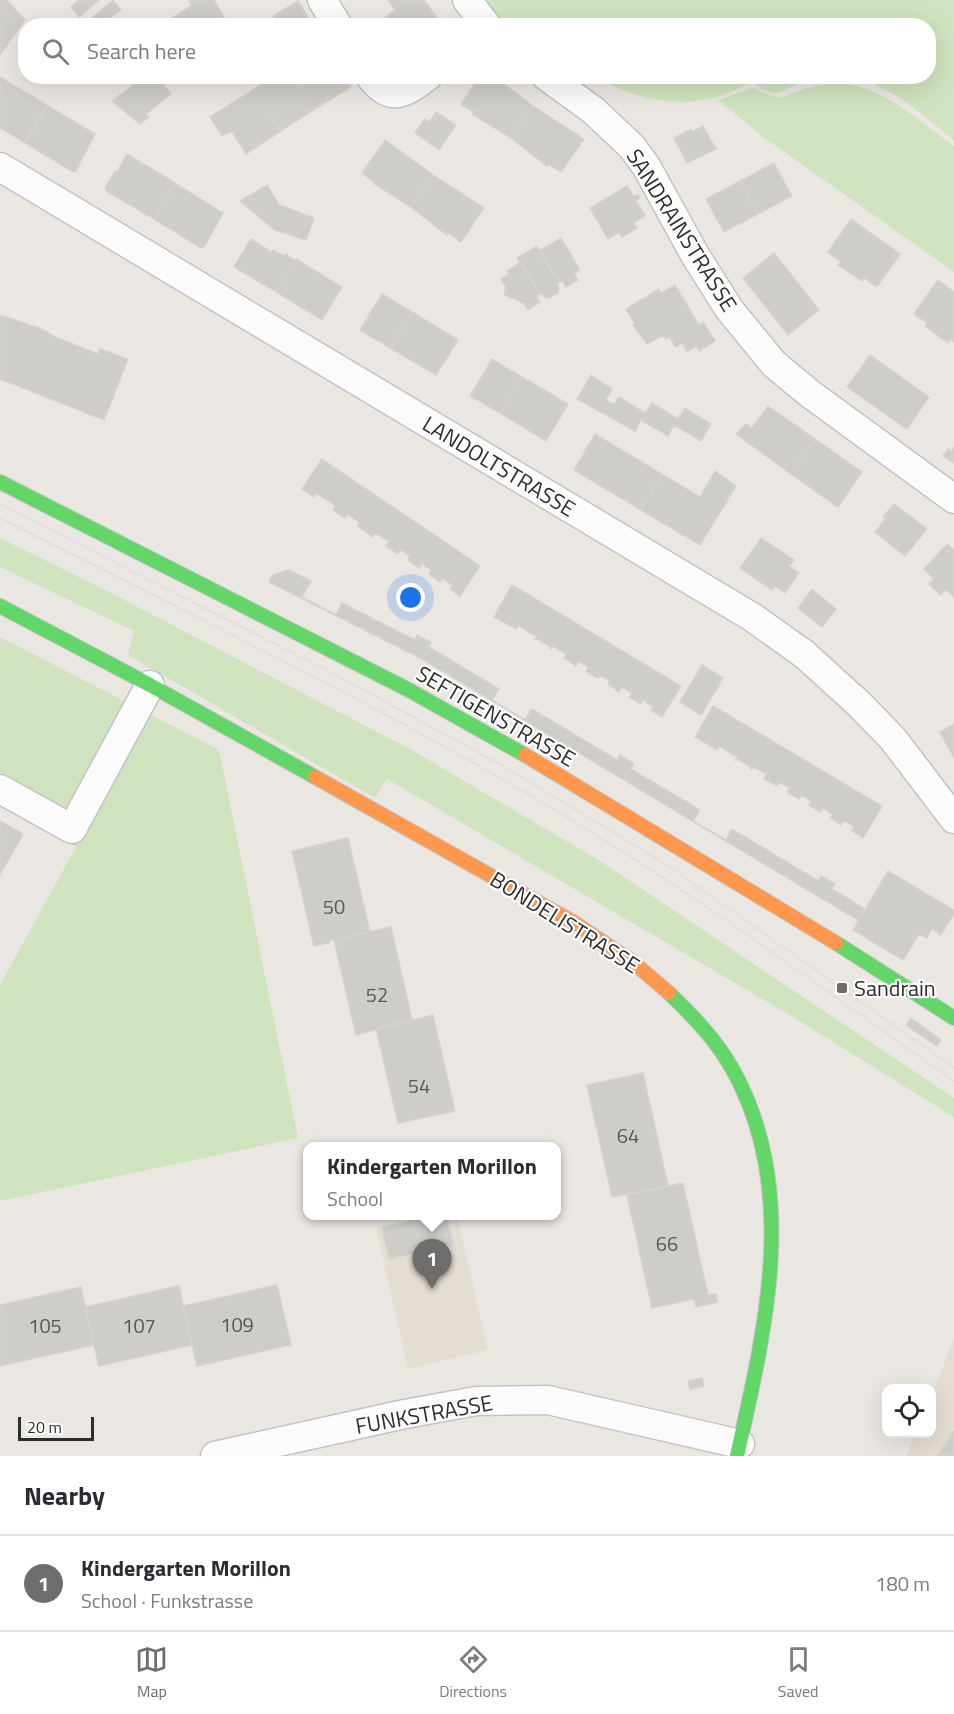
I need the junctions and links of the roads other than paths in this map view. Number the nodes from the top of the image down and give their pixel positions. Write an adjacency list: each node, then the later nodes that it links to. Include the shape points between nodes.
1 (322, 0): 3 (street)
2 (467, 0): 4 (street)
3 (333, 18)
4 (481, 18)
5 (377, 84): 6 (street, via 398,94)
6 (417, 84)
7 (557, 84): 10 (street, SANDRAINSTRASSE, via 612,125 632,147 723,300 774,364)
8 (0, 167): 14 (street, LANDOLTSTRASSE, via 752,617 804,654 859,704 893,739)
9 (0, 482): 15 (street, SEFTIGENSTRASSE, via 407,689 510,746)
10 (954, 499)
11 (0, 606): 12 (street, BONDELISTRASSE)
12 (150, 685): 13 (street, via 72,829); 16 (street, BONDELISTRASSE, via 585,930 648,974 712,1040 733,1070 748,1103 764,1161 771,1209 768,1302)
13 (0, 789)
14 (954, 819)
15 (954, 1018)
16 (738, 1450): 17 (street, FUNKSTRASSE, via 548,1400 476,1401)
17 (215, 1456)

